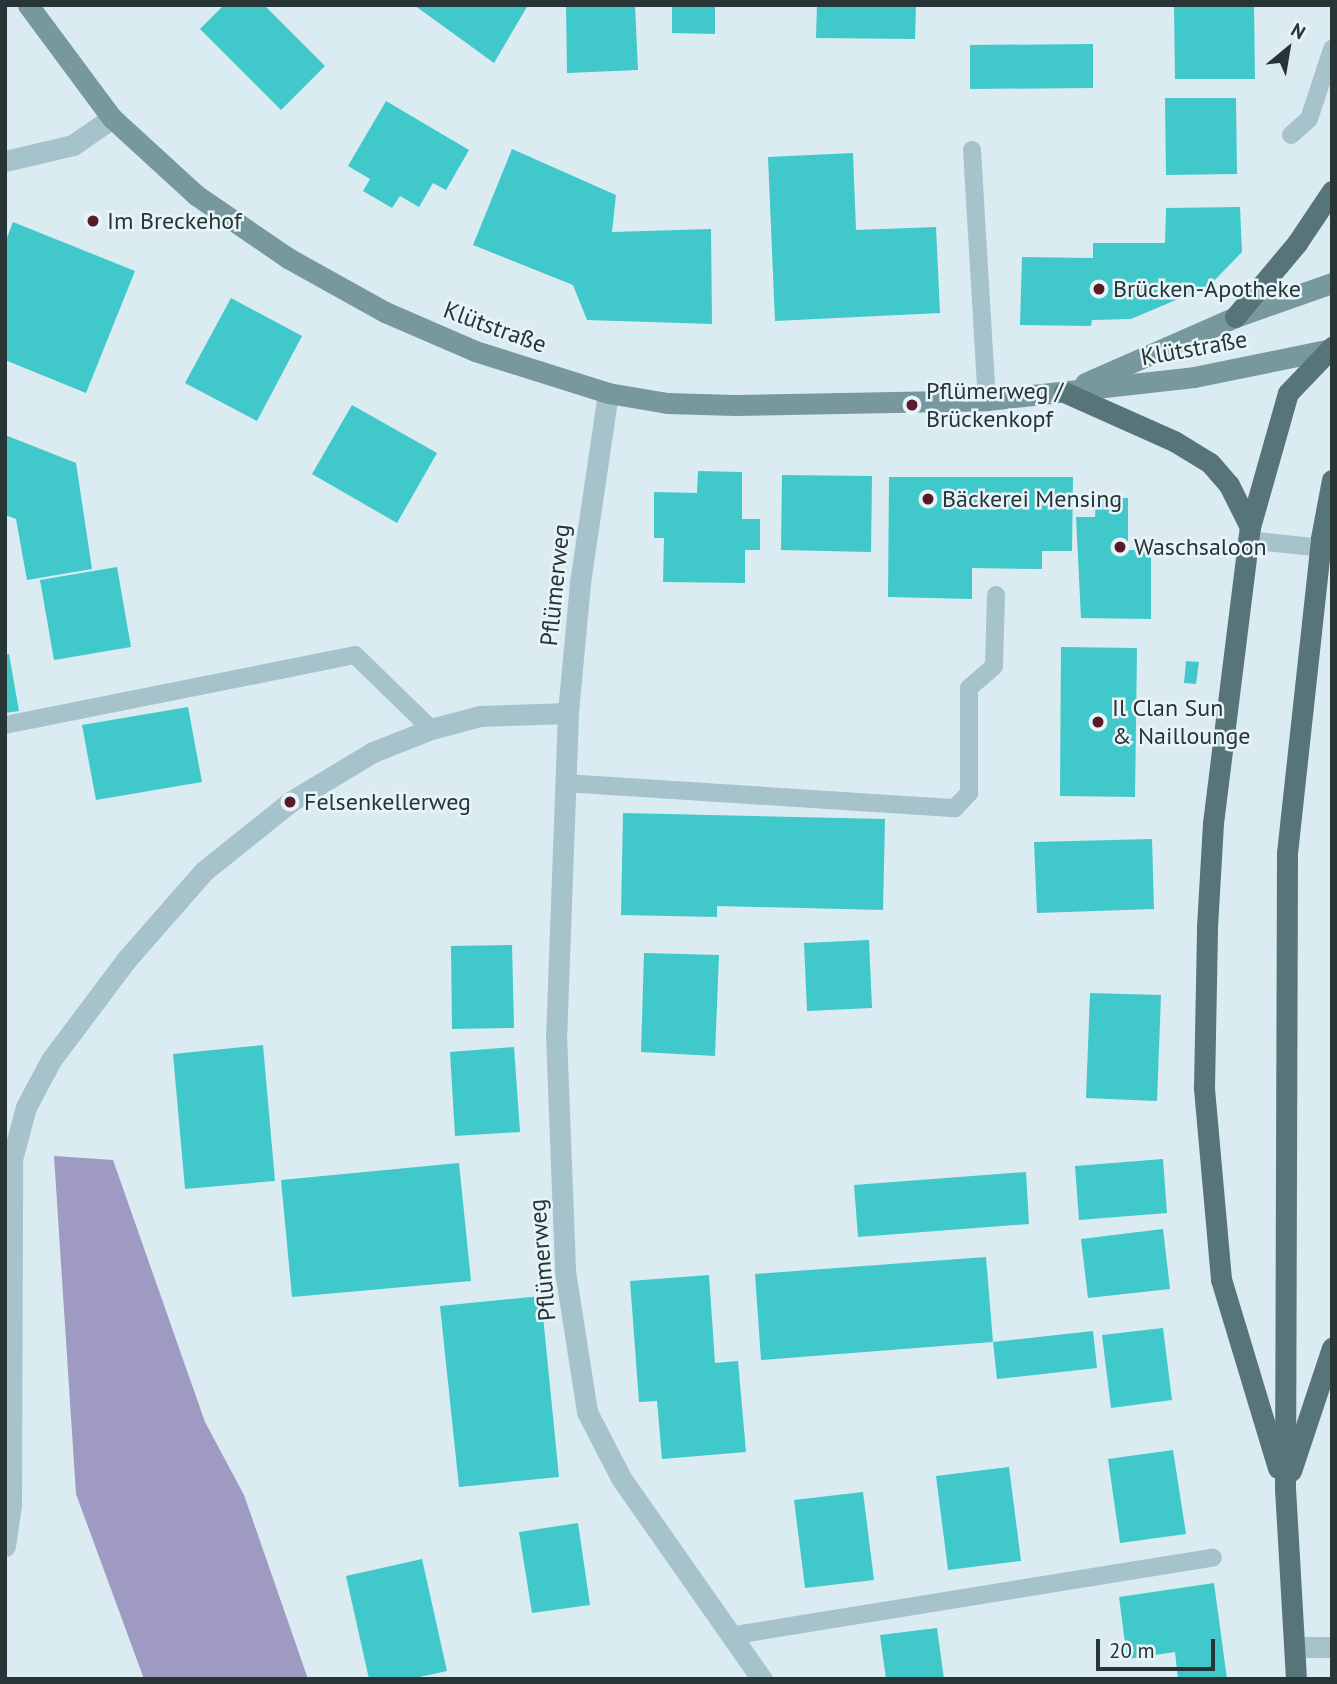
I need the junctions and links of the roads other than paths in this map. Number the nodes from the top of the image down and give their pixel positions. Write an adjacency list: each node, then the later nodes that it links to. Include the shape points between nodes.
1 (28, 5): 3 (main road, Klütstraße)
2 (1332, 49): 4 (lane, via 1309,119)
3 (112, 118): 6 (street, via 73,145); 12 (main road, Klütstraße, via 196,195 288,258 349,292 475,351)
4 (1291, 135)
5 (972, 150): 13 (lane)
6 (5, 161)
7 (1332, 191): 9 (main road, via 1268,280)
8 (1330, 285): 9 (main road, Klütstraße)
9 (1235, 317): 11 (main road, Klütstraße)
10 (1331, 348): 11 (main road, Klütstraße, via 1194,377); 15 (main road, via 1288,393)
11 (1064, 392): 13 (main road, Klütstraße); 15 (main road, via 1174,441 1210,463 1229,485)
12 (608, 393): 13 (main road, Klütstraße, via 724,405); 18 (street, Pflümerweg, via 580,583)
13 (987, 400)
14 (1332, 480): 24 (main road, via 1321,538 1287,853)
15 (1248, 533): 16 (lane); 24 (main road, via 1213,823 1204,1087 1221,1279)
16 (1332, 549)
17 (996, 595): 21 (lane, via 994,666 969,688 970,793 955,808)
18 (568, 713): 20 (street, via 480,716); 21 (street, Pflümerweg)
19 (5, 725): 20 (lane, via 355,656)
20 (431, 729): 22 (street, via 373,752 290,802 205,870 125,960 51,1060 26,1107)
21 (565, 783): 27 (street, Pflümerweg, via 556,1034 565,1271 587,1412 621,1478)
22 (9, 1160): 25 (street, via 11,1505)
23 (1332, 1348): 24 (main road)
24 (1285, 1490): 28 (main road)
25 (5, 1546)
26 (1213, 1558): 27 (lane)
27 (736, 1635): 30 (street, Pflümerweg)
28 (1295, 1647): 29 (street); 31 (main road)
29 (1332, 1647)
30 (762, 1679)
31 (1296, 1679)

